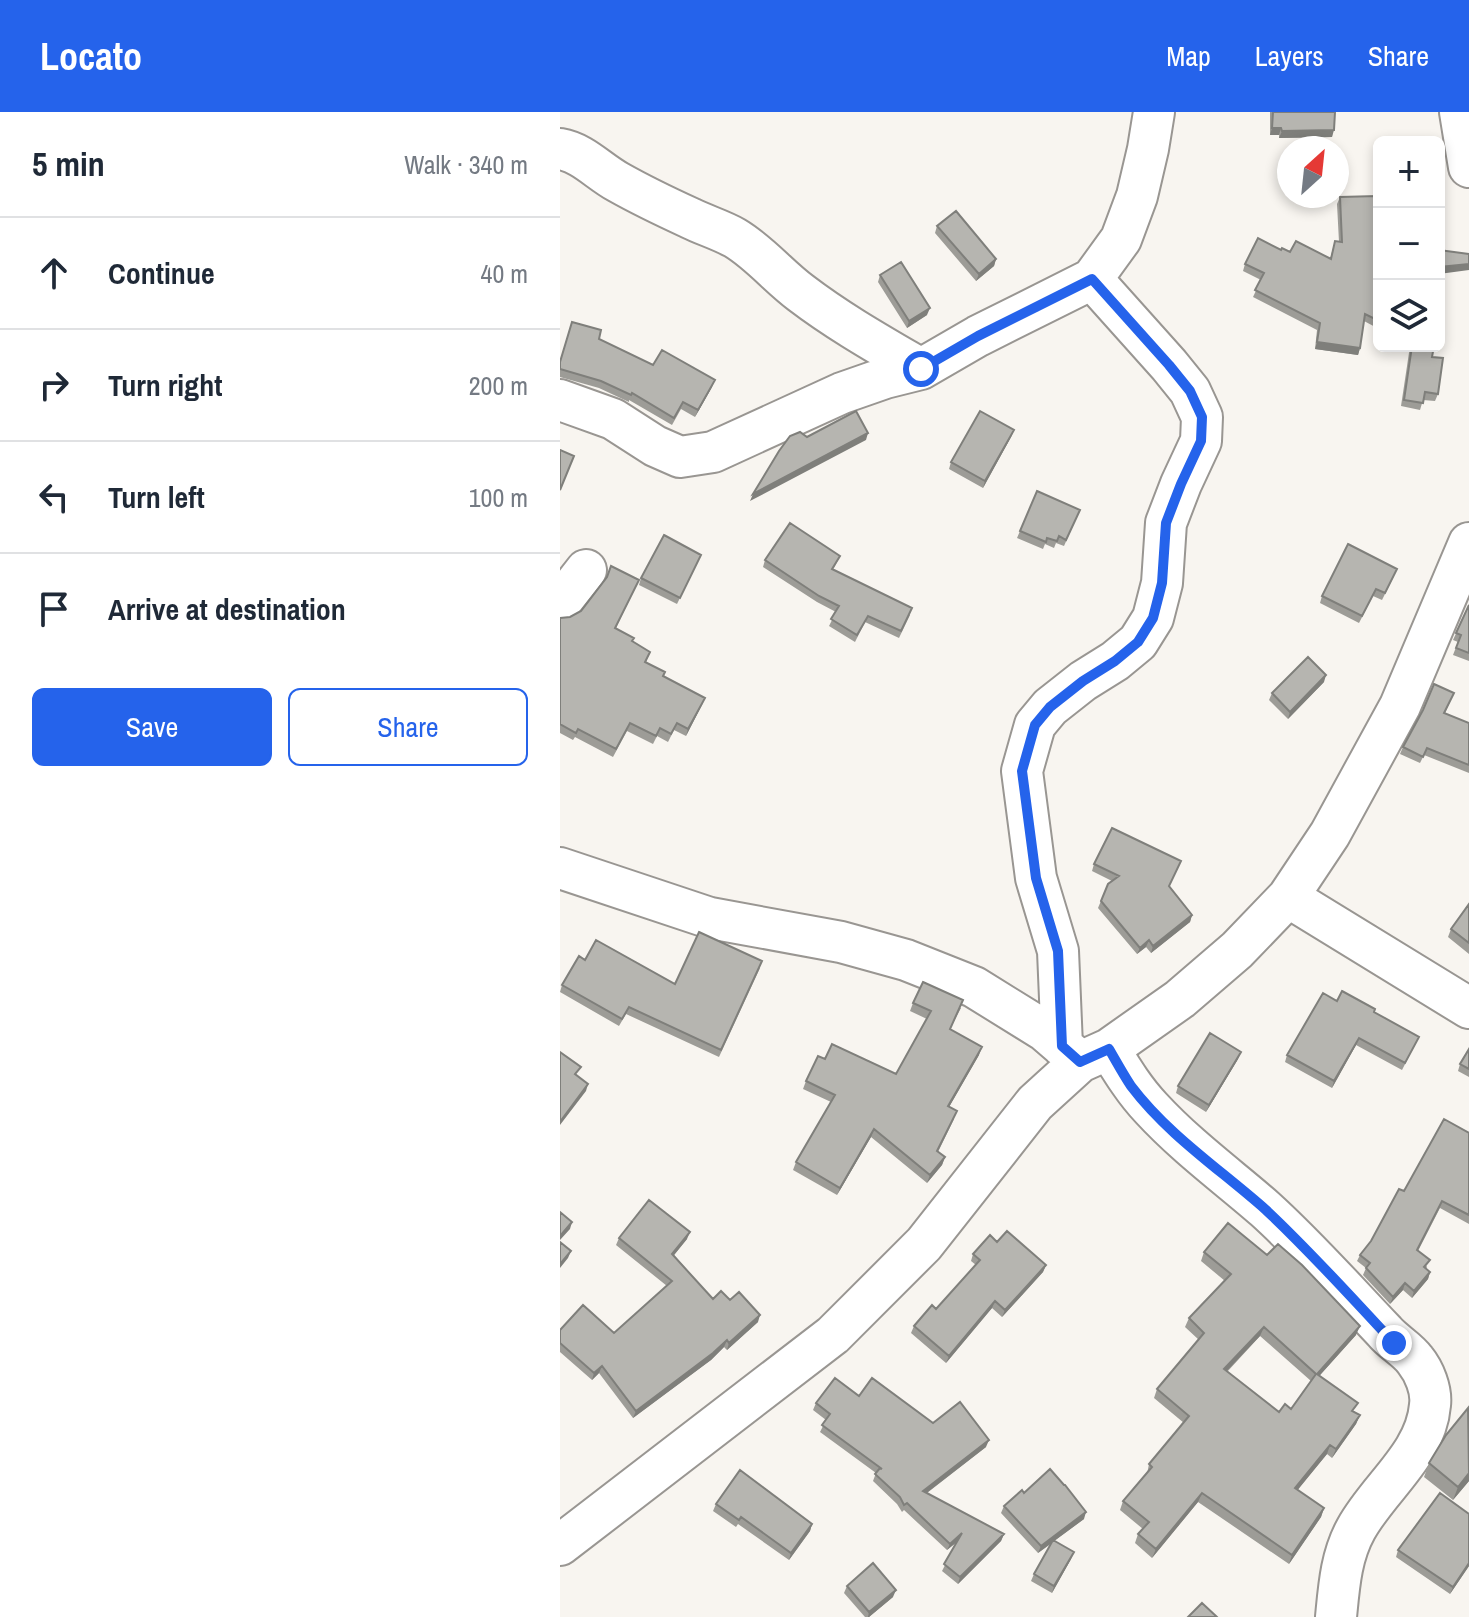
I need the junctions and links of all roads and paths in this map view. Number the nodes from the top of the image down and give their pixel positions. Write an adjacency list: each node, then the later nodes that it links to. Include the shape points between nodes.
1 (1154, 112): 5 (street, via 1127,225)
2 (1460, 112): 4 (street)
3 (560, 149): 6 (street, via 735,238 827,312)
4 (1469, 167)
5 (1092, 279): 6 (street); 14 (street, via 1190,391 1202,417 1201,441 1166,523 1162,583 1153,618 1138,642 1050,707 1035,725 1022,771 1036,878)
6 (921, 369): 7 (street, via 842,393 713,452 680,457 613,419)
7 (560, 400)
8 (1469, 543): 12 (street, via 1400,706 1330,834)
9 (586, 570): 10 (street)
10 (560, 603)
11 (560, 868): 14 (street, via 710,918 906,960 974,987)
12 (1288, 897): 13 (street); 14 (street, via 1180,999)
13 (1469, 1008)
14 (1084, 1052): 15 (street, via 1035,1103 924,1244 833,1335); 16 (street, via 1130,1084 1175,1133 1266,1210 1415,1359 1427,1381 1431,1401 1420,1442 1356,1528 1342,1564)
15 (560, 1545)
16 (1336, 1617)

